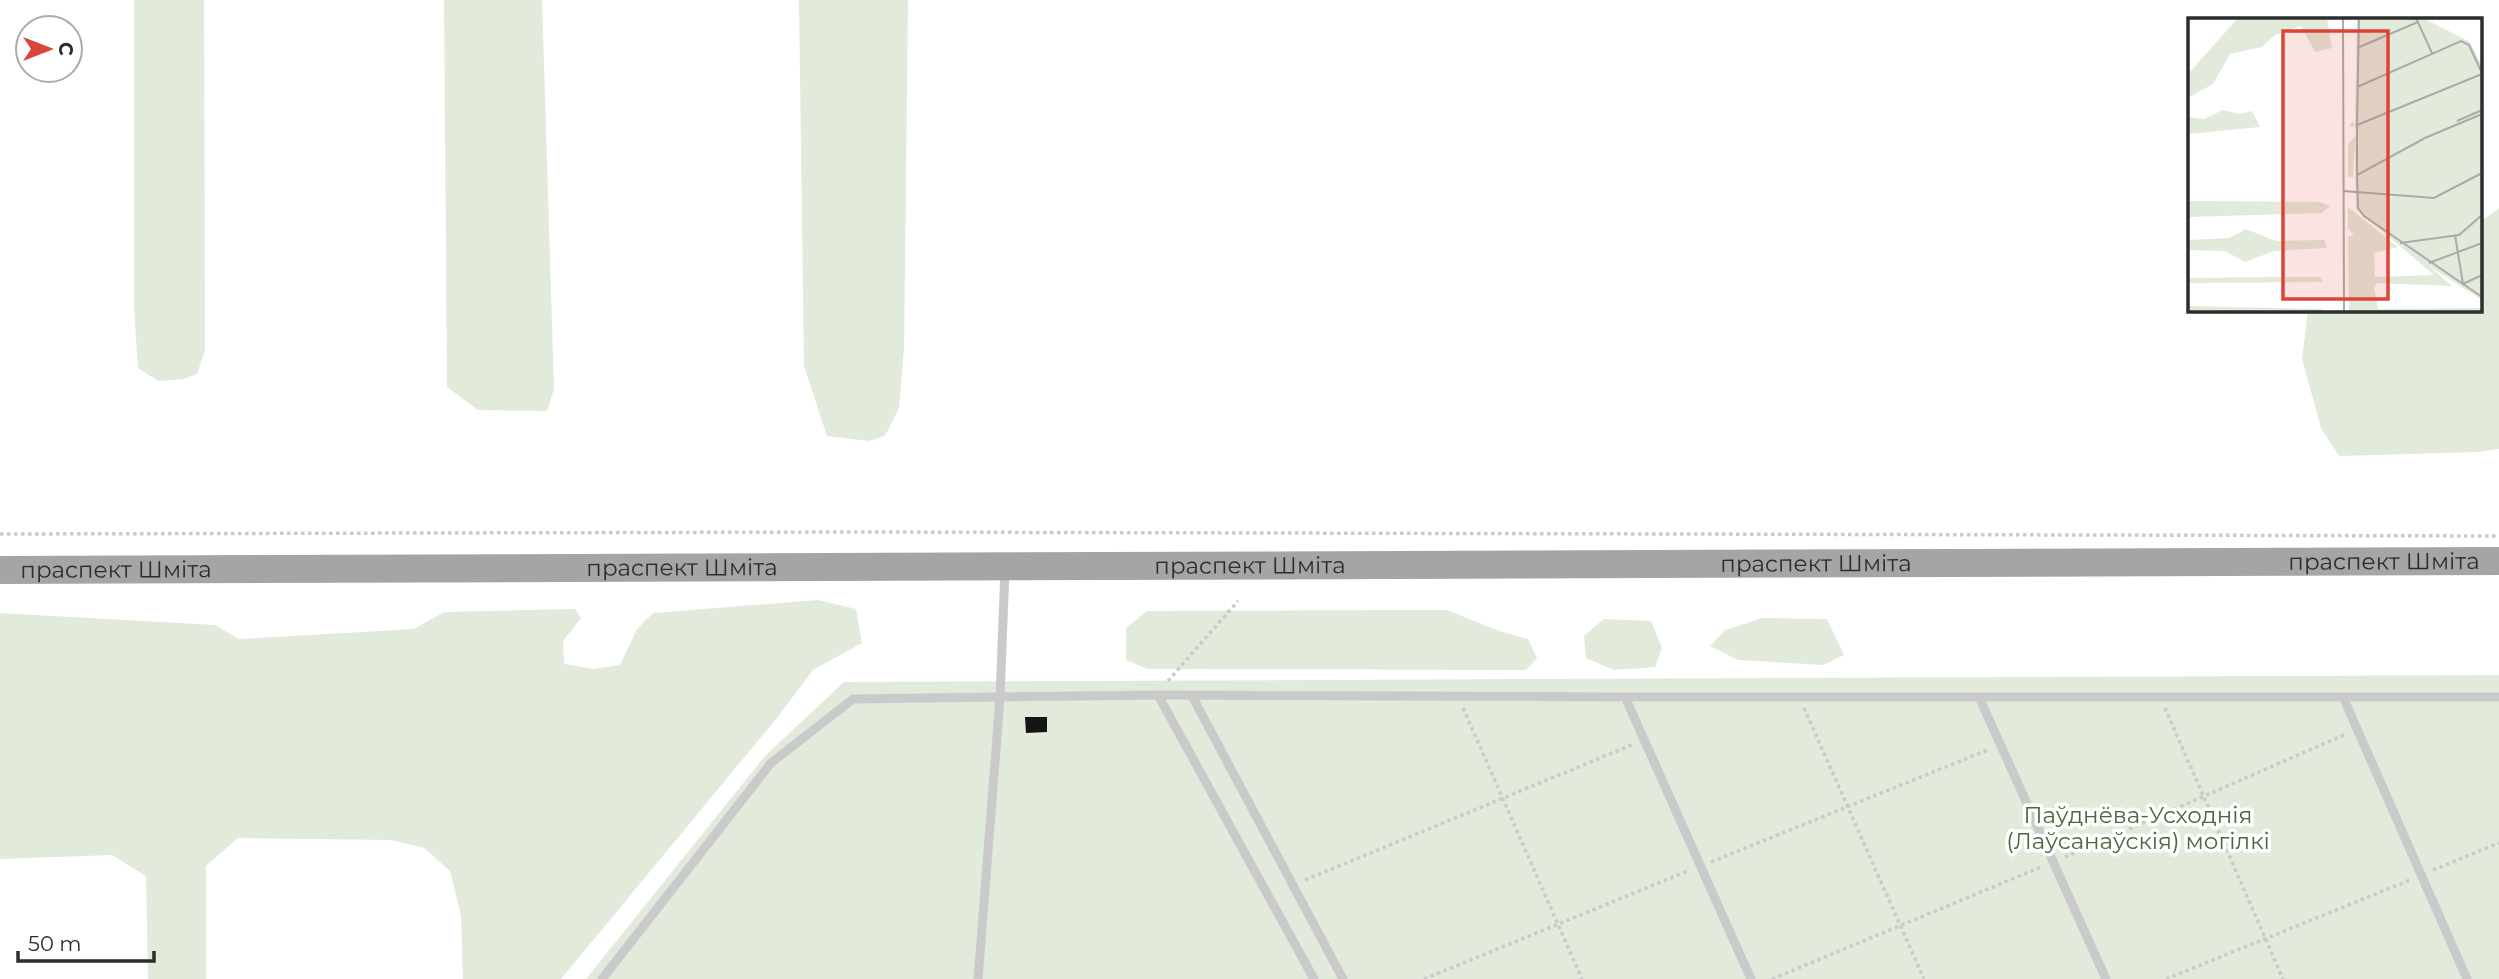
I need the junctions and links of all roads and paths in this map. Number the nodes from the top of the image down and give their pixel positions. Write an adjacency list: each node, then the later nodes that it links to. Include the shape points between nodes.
1 (0, 534): 2 (path)
2 (2499, 536)
3 (2499, 561): 4 (main road, праспект Шміта)
4 (1005, 568): 5 (main road, праспект Шміта); 16 (lane)
5 (0, 570)
6 (1238, 601): 7 (path)
7 (1158, 695): 8 (lane); 16 (lane); 25 (lane)
8 (1192, 696): 9 (lane); 21 (lane)
9 (1457, 696): 10 (lane); 18 (path)
10 (1625, 697): 11 (lane); 17 (lane)
11 (1799, 697): 12 (lane); 29 (path)
12 (1979, 697): 13 (lane); 30 (lane)
13 (2160, 697): 14 (lane); 22 (path)
14 (2343, 697): 15 (lane); 20 (lane)
15 (2499, 697)
16 (999, 698): 23 (lane, via 853,699 771,763); 24 (lane)
17 (1646, 739): 18 (path); 28 (lane)
18 (1503, 798): 21 (path); 27 (path)
19 (2499, 843): 20 (path)
20 (2421, 875): 22 (path); 33 (lane)
21 (1293, 885): 26 (lane)
22 (2265, 938): 31 (path); 32 (path)
23 (602, 979)
24 (978, 979)
25 (1314, 979)
26 (1343, 979)
27 (1582, 979)
28 (1751, 979)
29 (1924, 979)
30 (2106, 979)
31 (2166, 979)
32 (2283, 979)
33 (2467, 979)

